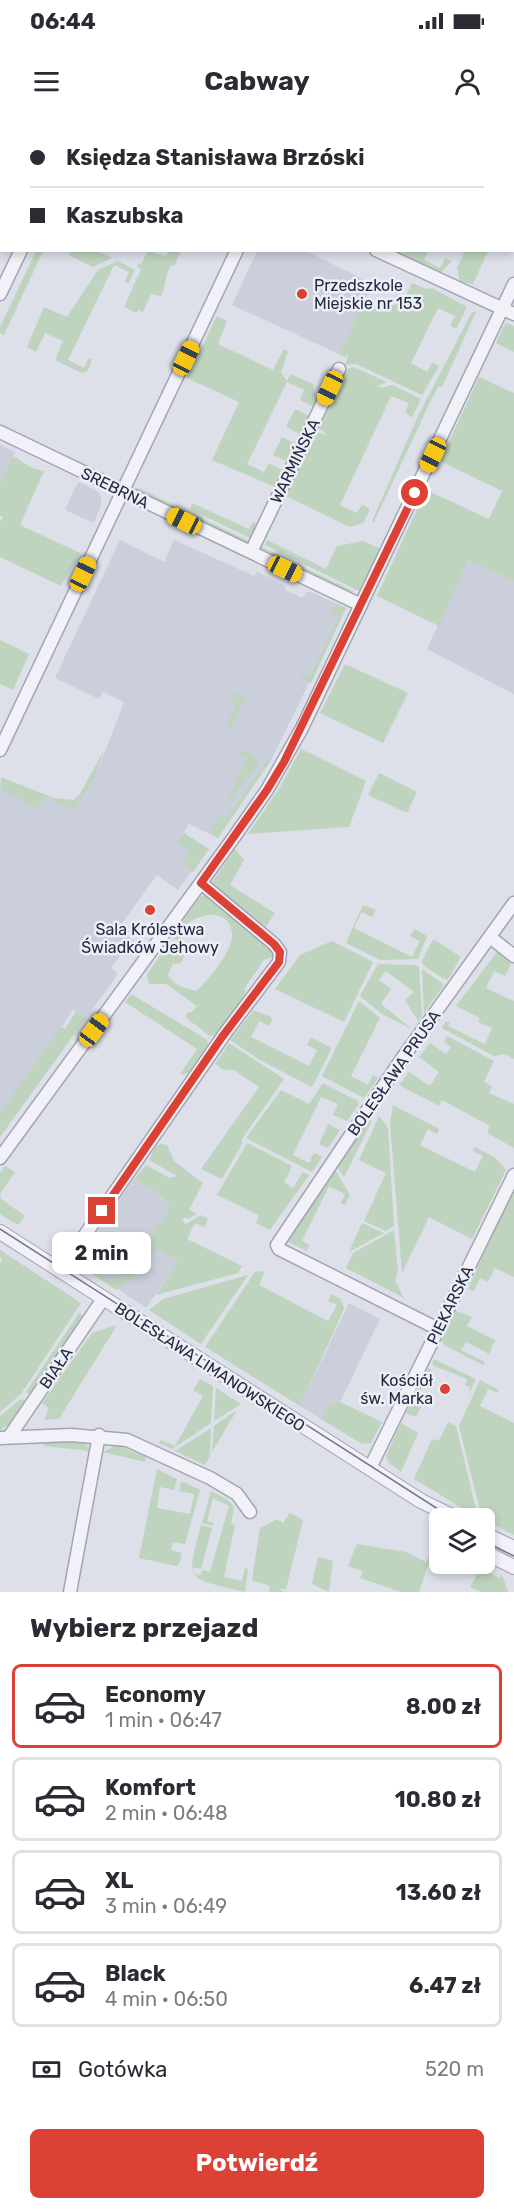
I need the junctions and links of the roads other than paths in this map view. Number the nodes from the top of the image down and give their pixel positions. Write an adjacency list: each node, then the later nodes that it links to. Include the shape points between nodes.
1 (20, 252): 5 (street)
2 (236, 252): 9 (street)
3 (380, 252): 6 (street)
4 (514, 284): 6 (street)
5 (0, 294)
6 (509, 312): 11 (street)
7 (339, 369): 10 (street, WARMIŃSKA)
8 (0, 432): 9 (street, SREBRNA)
9 (122, 492): 10 (street, SREBRNA); 12 (street)
10 (251, 552): 11 (street, SREBRNA)
11 (361, 605): 13 (street, via 279,770)
12 (0, 750)
13 (201, 883): 17 (street); 20 (street, via 274,944 280,952 279,962 222,1037)
14 (514, 903): 15 (street, BOLESŁAWA PRUSA)
15 (490, 938): 16 (street); 22 (street, BOLESŁAWA PRUSA, via 401,1060 277,1245)
16 (514, 956)
17 (0, 1158)
18 (514, 1175): 22 (street, PIEKARSKA)
19 (0, 1232): 20 (street, BOLESŁAWA LIMANOWSKIEGO)
20 (60, 1271): 21 (street, BOLESŁAWA LIMANOWSKIEGO)
21 (103, 1299): 24 (street, BIAŁA); 25 (street, BOLESŁAWA LIMANOWSKIEGO)
22 (438, 1329): 25 (street, PIEKARSKA)
23 (99, 1435): 24 (street); 29 (street, via 127,1440 210,1478 237,1494); 34 (street)
24 (4, 1438)
25 (370, 1468): 26 (street, BOLESŁAWA LIMANOWSKIEGO)
26 (421, 1501): 27 (street, BOLESŁAWA LIMANOWSKIEGO); 28 (street, BOLESŁAWA LIMANOWSKIEGO)
27 (429, 1508)
28 (435, 1508)
29 (250, 1512)
30 (495, 1539): 31 (street)
31 (514, 1548)
32 (495, 1558): 33 (street)
33 (514, 1567)
34 (70, 1592)

